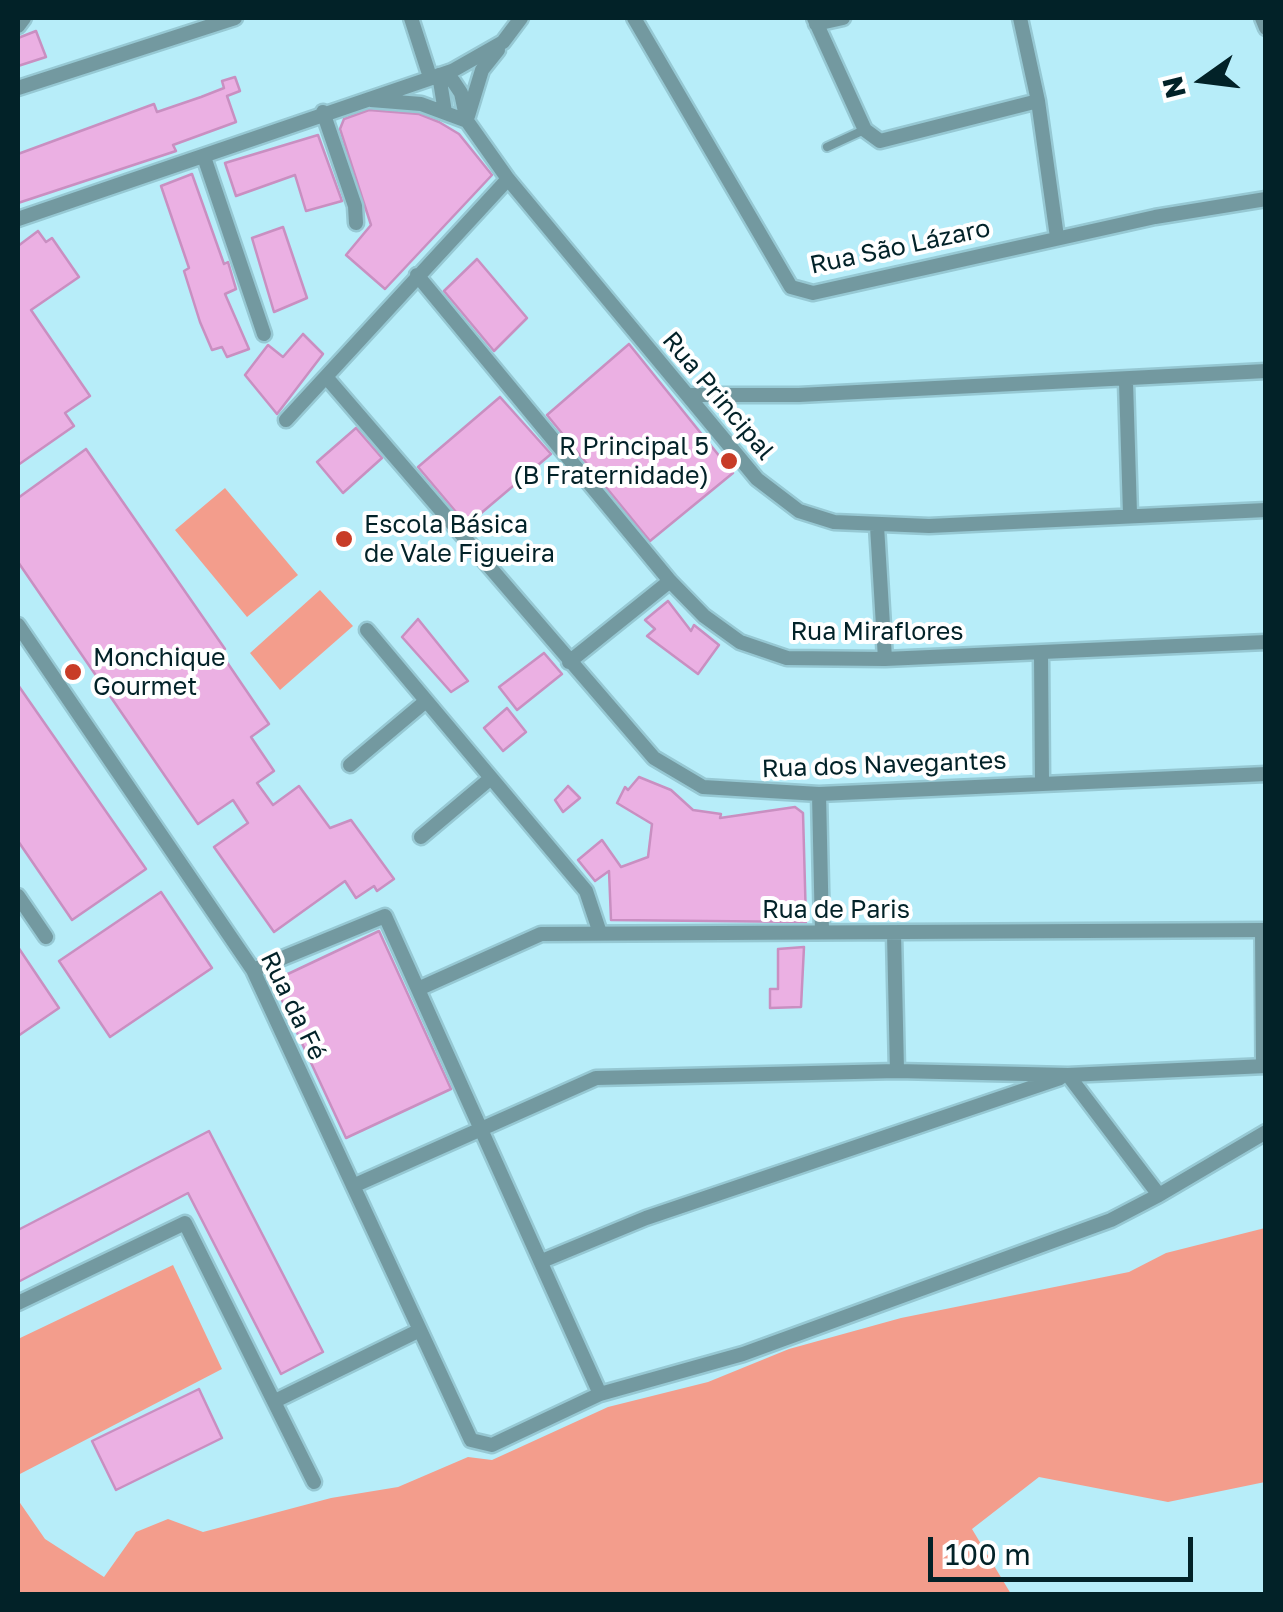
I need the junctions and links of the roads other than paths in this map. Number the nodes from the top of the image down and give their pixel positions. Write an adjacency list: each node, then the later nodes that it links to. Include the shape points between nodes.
1 (24, 18): 10 (street)
2 (235, 18): 14 (street)
3 (412, 18): 13 (street)
4 (521, 18): 12 (street)
5 (634, 18): 27 (street, Rua São Lázaro, via 791,287 813,293)
6 (843, 18): 9 (street)
7 (1020, 18): 16 (street)
8 (1262, 18): 11 (street)
9 (815, 21): 20 (street)
10 (18, 26)
11 (1266, 28)
12 (504, 42): 13 (street); 19 (street, via 482,70)
13 (440, 75): 15 (street); 18 (street); 19 (street, Rua Principal, via 461,93)
14 (18, 88)
15 (363, 100): 17 (street); 18 (street)
16 (1038, 100): 20 (street, via 880,141); 27 (street)
17 (323, 112): 22 (street); 26 (street)
18 (445, 112): 19 (street)
19 (467, 121): 23 (street, Rua Principal)
20 (865, 130): 21 (lane)
21 (827, 148)
22 (204, 157): 25 (street); 29 (street)
23 (508, 179): 28 (street); 33 (street, Rua Principal)
24 (1266, 199): 27 (street, Rua São Lázaro)
25 (18, 219)
26 (356, 223)
27 (1058, 237)
28 (417, 275): 31 (street); 38 (street, Rua Miraflores)
29 (264, 334)
30 (1266, 371): 32 (street)
31 (327, 378): 34 (street); 44 (street, Rua dos Navegantes)
32 (1126, 382): 33 (street); 36 (street)
33 (688, 395): 37 (street, Rua Principal, via 757,479 799,511)
34 (286, 420)
35 (1266, 510): 36 (street, Rua Principal)
36 (1130, 514): 37 (street, Rua Principal)
37 (878, 526): 43 (street)
38 (670, 581): 43 (street, Rua Miraflores, via 740,642 788,658); 44 (street)
39 (18, 625): 58 (street, Rua da Fé)
40 (367, 630): 45 (street)
41 (1266, 642): 42 (street, Rua Miraflores)
42 (1041, 653): 43 (street, Rua Miraflores); 49 (street)
43 (885, 659)
44 (569, 662): 50 (street, Rua dos Navegantes, via 654,758 703,788)
45 (426, 701): 46 (street); 48 (street)
46 (350, 766)
47 (1266, 774): 49 (street, Rua dos Navegantes)
48 (490, 778): 51 (street); 55 (street, via 586,890)
49 (1042, 782): 50 (street, Rua dos Navegantes)
50 (819, 794): 54 (street)
51 (421, 837)
52 (18, 896): 57 (street)
53 (1262, 930): 56 (street, Rua de Paris); 60 (lane)
54 (822, 932): 55 (street, Rua de Paris); 56 (street, Rua de Paris)
55 (600, 933): 59 (street, Rua de Paris, via 541,934)
56 (894, 934): 61 (street)
57 (46, 937)
58 (253, 970): 59 (street, via 385,916); 65 (street, Rua da Fé)
59 (418, 989): 63 (street)
60 (1263, 1066): 62 (street)
61 (898, 1071): 62 (street); 63 (street, via 596,1078)
62 (1068, 1075): 66 (street); 67 (street, via 646,1218)
63 (479, 1130): 65 (street); 67 (street)
64 (1266, 1132): 66 (street)
65 (353, 1186): 69 (street, Rua da Fé)
66 (1159, 1195): 70 (street, via 1111,1220 743,1354)
67 (542, 1262): 70 (street)
68 (18, 1302): 71 (street, via 185,1223)
69 (418, 1331): 70 (street, Rua da Fé, via 471,1440 492,1445); 71 (street)
70 (600, 1394)
71 (275, 1401): 72 (street)
72 (314, 1482)

